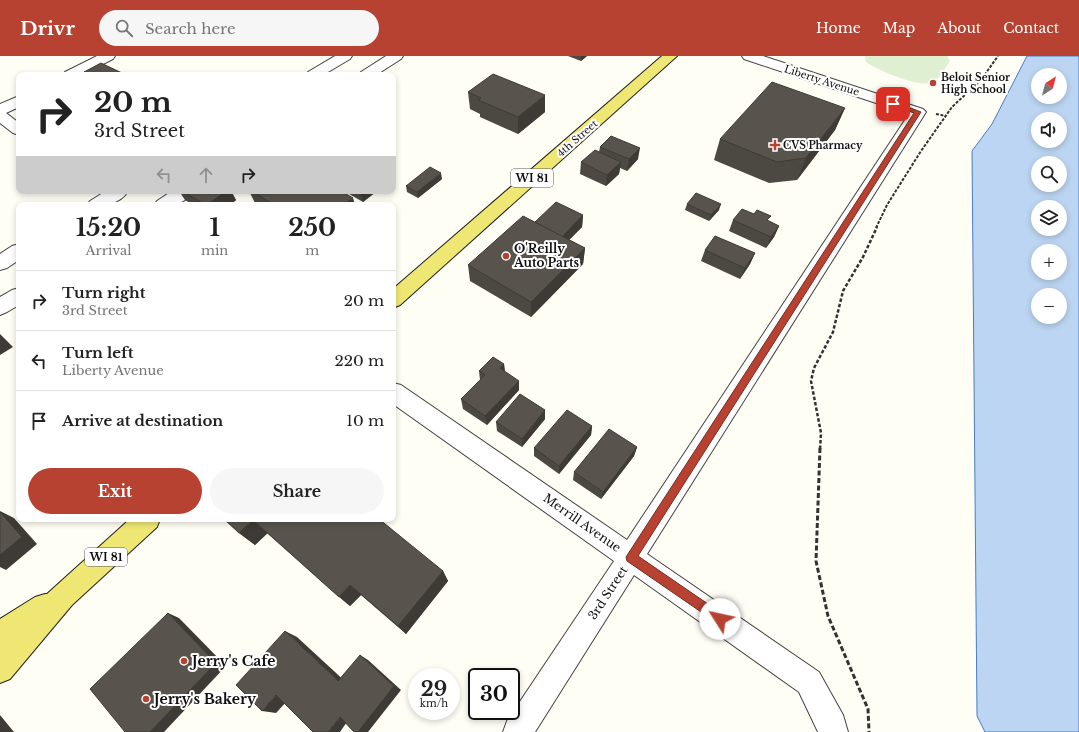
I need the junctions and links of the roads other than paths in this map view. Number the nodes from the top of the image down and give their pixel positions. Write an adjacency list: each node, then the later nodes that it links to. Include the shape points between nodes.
1 (108, 56): 6 (street)
2 (345, 56): 7 (street)
3 (396, 56): 8 (street)
4 (670, 56): 19 (main road, 4th Street / WI 81)
5 (749, 56): 11 (street, Liberty Avenue)
6 (76, 72)
7 (319, 72)
8 (371, 72)
9 (16, 102): 10 (street)
10 (0, 110)
11 (918, 112): 23 (street, 3rd Street)
12 (0, 116): 13 (street)
13 (16, 128)
14 (180, 194): 15 (street)
15 (168, 202)
16 (16, 253): 17 (street)
17 (0, 263)
18 (16, 297): 20 (street)
19 (396, 297)
20 (0, 307)
21 (396, 394): 23 (street, Merrill Avenue)
22 (145, 522): 24 (main road, WI 81)
23 (631, 557): 27 (street, 3rd Street); 28 (street, Merrill Avenue, via 809,682)
24 (63, 596): 25 (main road, WI 81); 26 (main road, WI 81)
25 (0, 634)
26 (0, 669)
27 (518, 732)
28 (833, 732)

